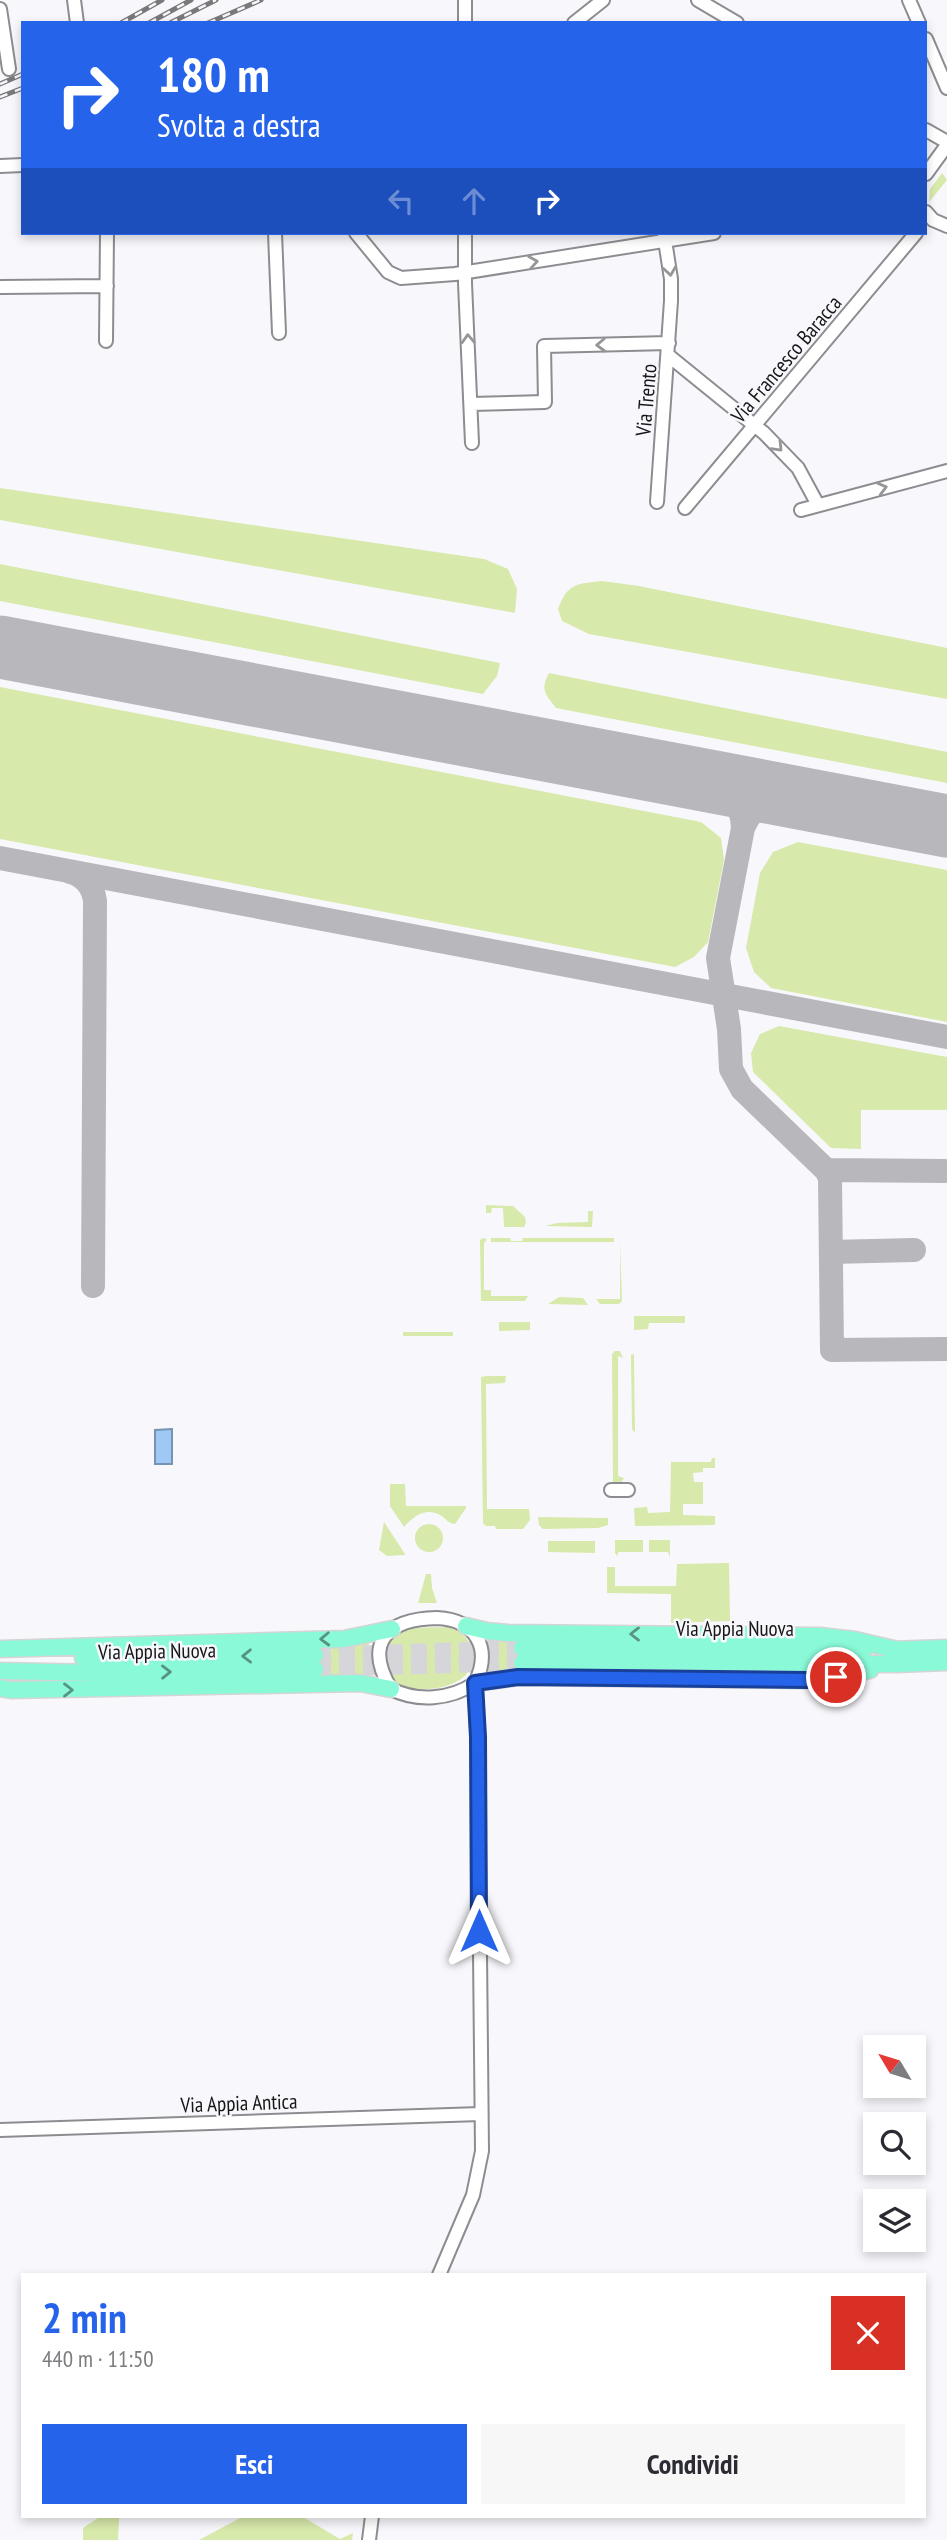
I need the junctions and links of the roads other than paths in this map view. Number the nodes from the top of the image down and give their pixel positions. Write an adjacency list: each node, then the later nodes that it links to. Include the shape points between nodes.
1 (74, 0): 7 (street)
2 (465, 0): 8 (street)
3 (603, 0): 9 (street)
4 (698, 0): 10 (street)
5 (908, 0): 11 (street)
6 (0, 9): 13 (street)
7 (77, 21)
8 (465, 21)
9 (577, 21)
10 (734, 21)
11 (918, 21)
12 (927, 41): 14 (street)
13 (9, 69)
14 (947, 88)
15 (927, 131): 16 (street)
16 (947, 144): 19 (street)
17 (21, 165): 18 (street)
18 (0, 166)
19 (927, 173)
20 (927, 216): 21 (street)
21 (947, 226)
22 (107, 235): 31 (street)
23 (275, 235): 32 (street)
24 (358, 235): 29 (street, via 394,276)
25 (465, 235): 29 (street)
26 (688, 235): 28 (street)
27 (914, 235): 37 (street, Via Francesco Baracca)
28 (664, 237): 29 (street, one-way to 28); 34 (street, Via Trento, one-way to 34, via 671,279)
29 (465, 273): 36 (street, one-way to 29)
30 (0, 286): 31 (street)
31 (107, 286): 33 (street)
32 (279, 333)
33 (106, 341)
34 (669, 343): 35 (street, Via Trento); 36 (street, one-way to 36, via 544,346 545,402)
35 (669, 356): 37 (street); 40 (street, Via Trento)
36 (471, 404): 38 (street)
37 (756, 425): 41 (street, one-way to 41, via 798,468); 42 (street, Via Francesco Baracca)
38 (472, 443)
39 (947, 471): 41 (street, one-way to 39)
40 (657, 502)
41 (818, 505): 43 (street)
42 (685, 508)
43 (801, 510)
44 (611, 1490): 45 (street)
45 (628, 1490)
46 (466, 1626): 47 (street, via 428,1618 407,1620); 51 (main road, one-way to 46, via 828,1637 508,1633); 55 (street, via 482,1652)
47 (392, 1629): 49 (main road, one-way to 49, via 344,1639); 57 (street, via 379,1657 381,1673)
48 (947, 1648): 51 (main road, Via Appia Nuova)
49 (0, 1649)
50 (522, 1656): 51 (main road, Via Appia Nuova)
51 (897, 1657): 53 (main road, Via Appia Nuova); 55 (main road, via 841,1676 815,1679 518,1677)
52 (0, 1659): 54 (main road, Via Appia Nuova, one-way to 52, via 99,1673 315,1662)
53 (947, 1662)
54 (0, 1671)
55 (475, 1683): 58 (street); 59 (street)
56 (0, 1688): 57 (main road, one-way to 57, via 371,1683)
57 (391, 1689): 58 (street, via 409,1697)
58 (446, 1695): 59 (street, via 466,1703)
59 (477, 1720): 60 (street)
60 (480, 2114): 61 (street, Via Appia Antica); 62 (street, via 479,2172)
61 (0, 2130)
62 (440, 2273)
63 (372, 2518): 64 (street)
64 (369, 2540)

